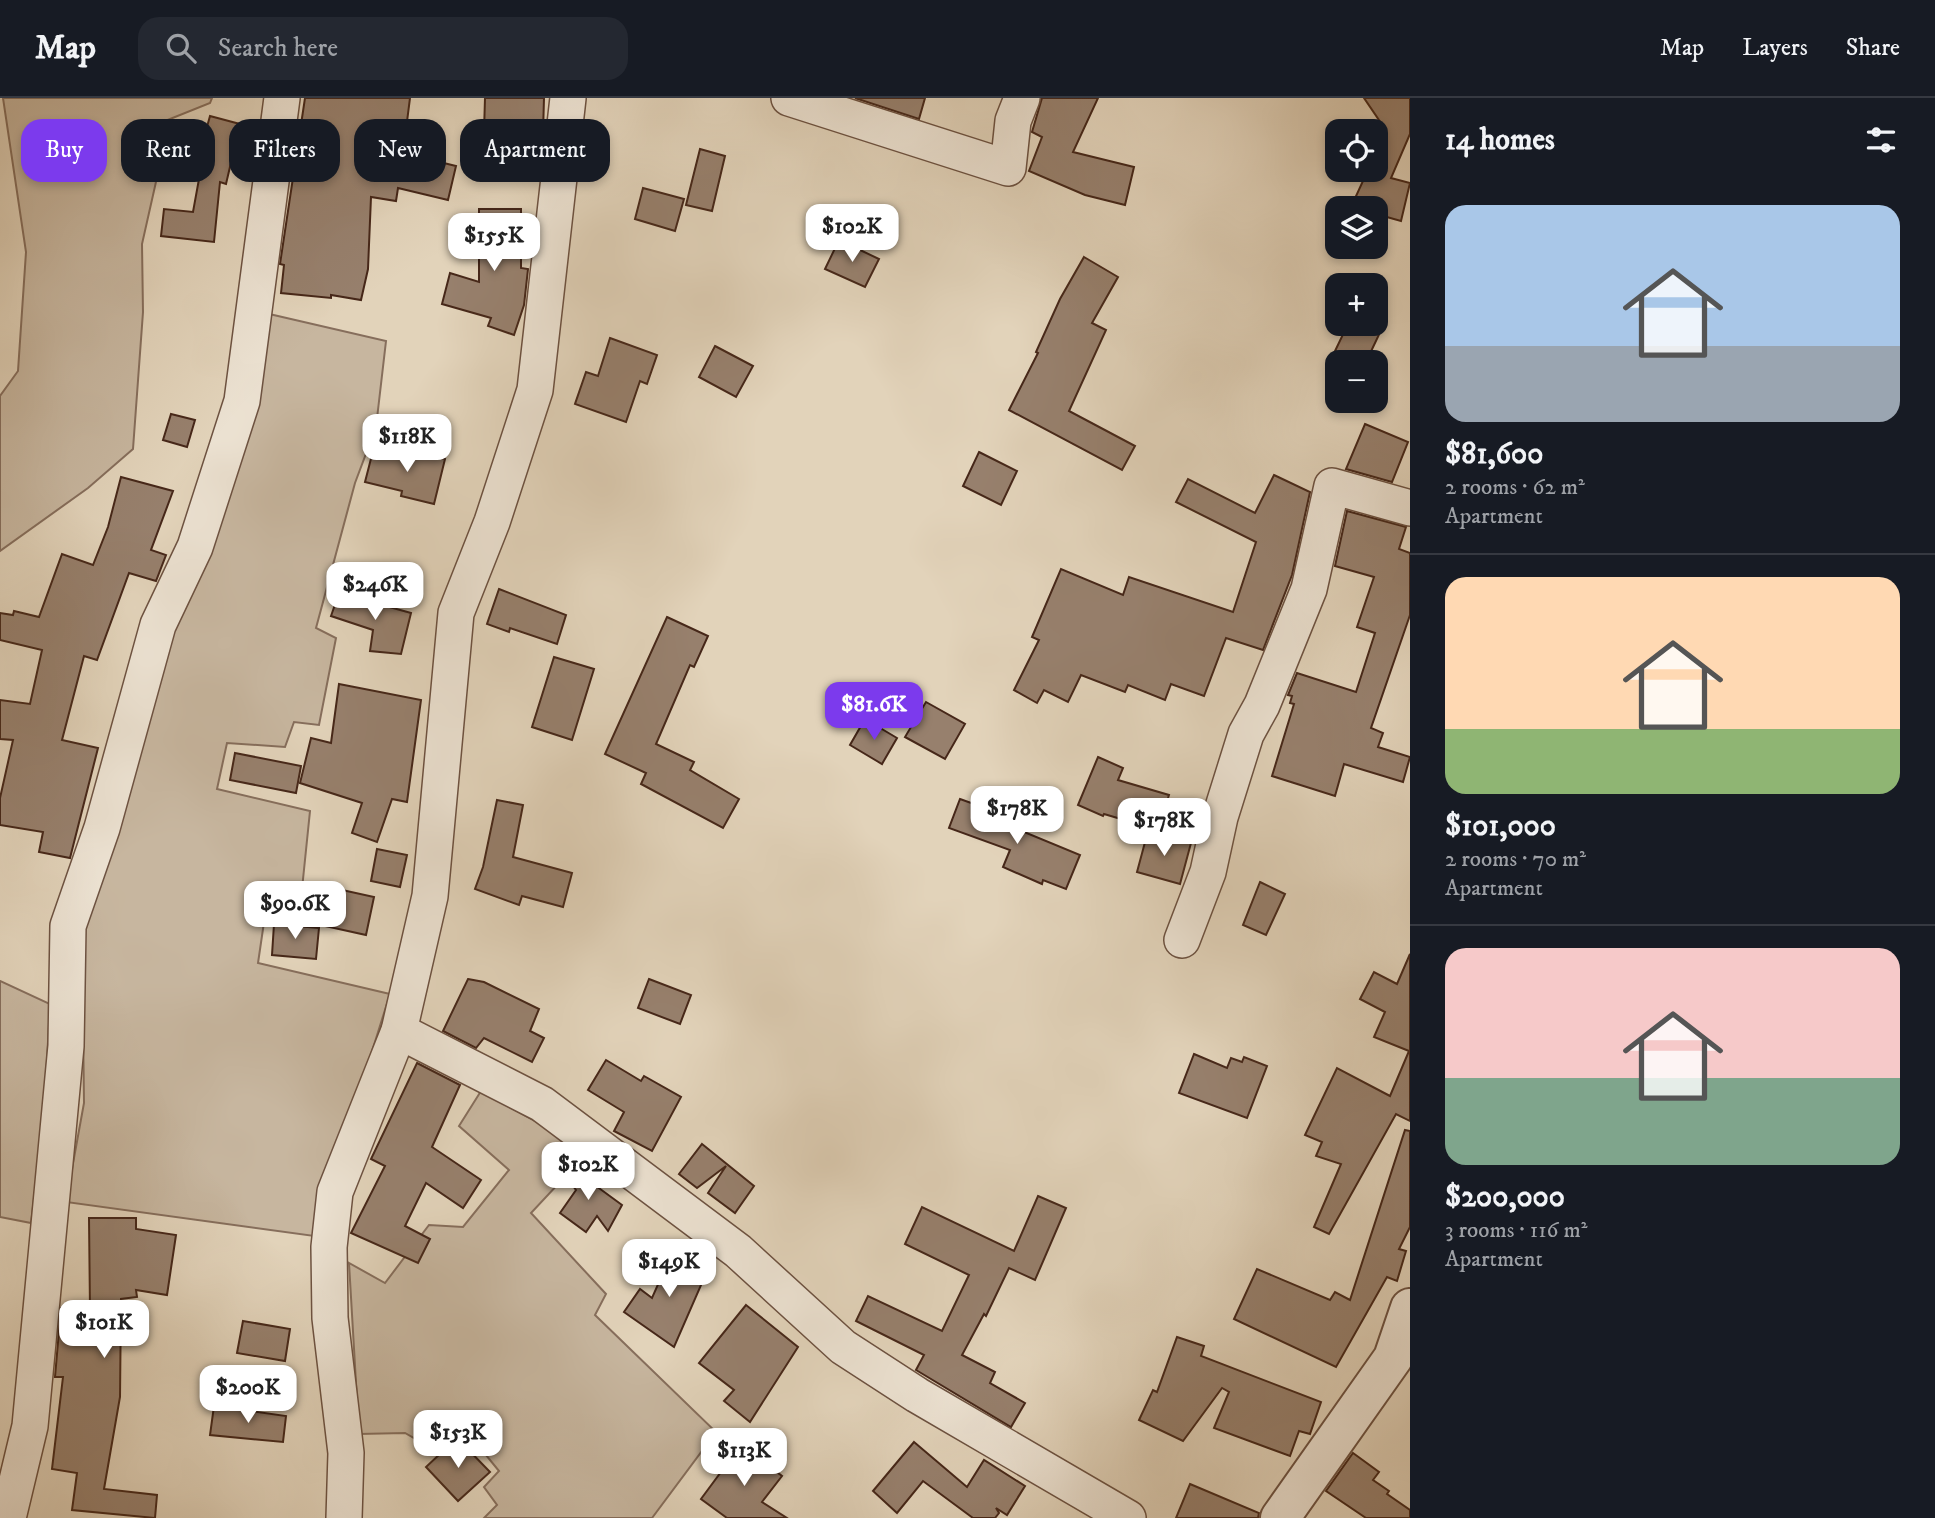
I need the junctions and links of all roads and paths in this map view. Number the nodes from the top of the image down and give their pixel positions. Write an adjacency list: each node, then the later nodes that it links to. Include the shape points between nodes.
1 (282, 98): 10 (street, via 242,401 195,547 158,625 102,828 68,926 66,1046 30,1426)
2 (568, 98): 7 (street, via 535,390 457,612 430,896)
3 (789, 98): 4 (street, via 1008,168 1013,121)
4 (1022, 98)
5 (1410, 508): 6 (street, via 1332,486 1309,589 1241,747 1208,872)
6 (1182, 940)
7 (399, 1031): 11 (street, via 335,1192 329,1247 330,1318 346,1453); 12 (street, via 542,1104 738,1251 843,1347)
8 (1410, 1308): 9 (street)
9 (1401, 1364): 13 (street)
10 (8, 1518)
11 (344, 1518)
12 (1128, 1518)
13 (1280, 1518)

